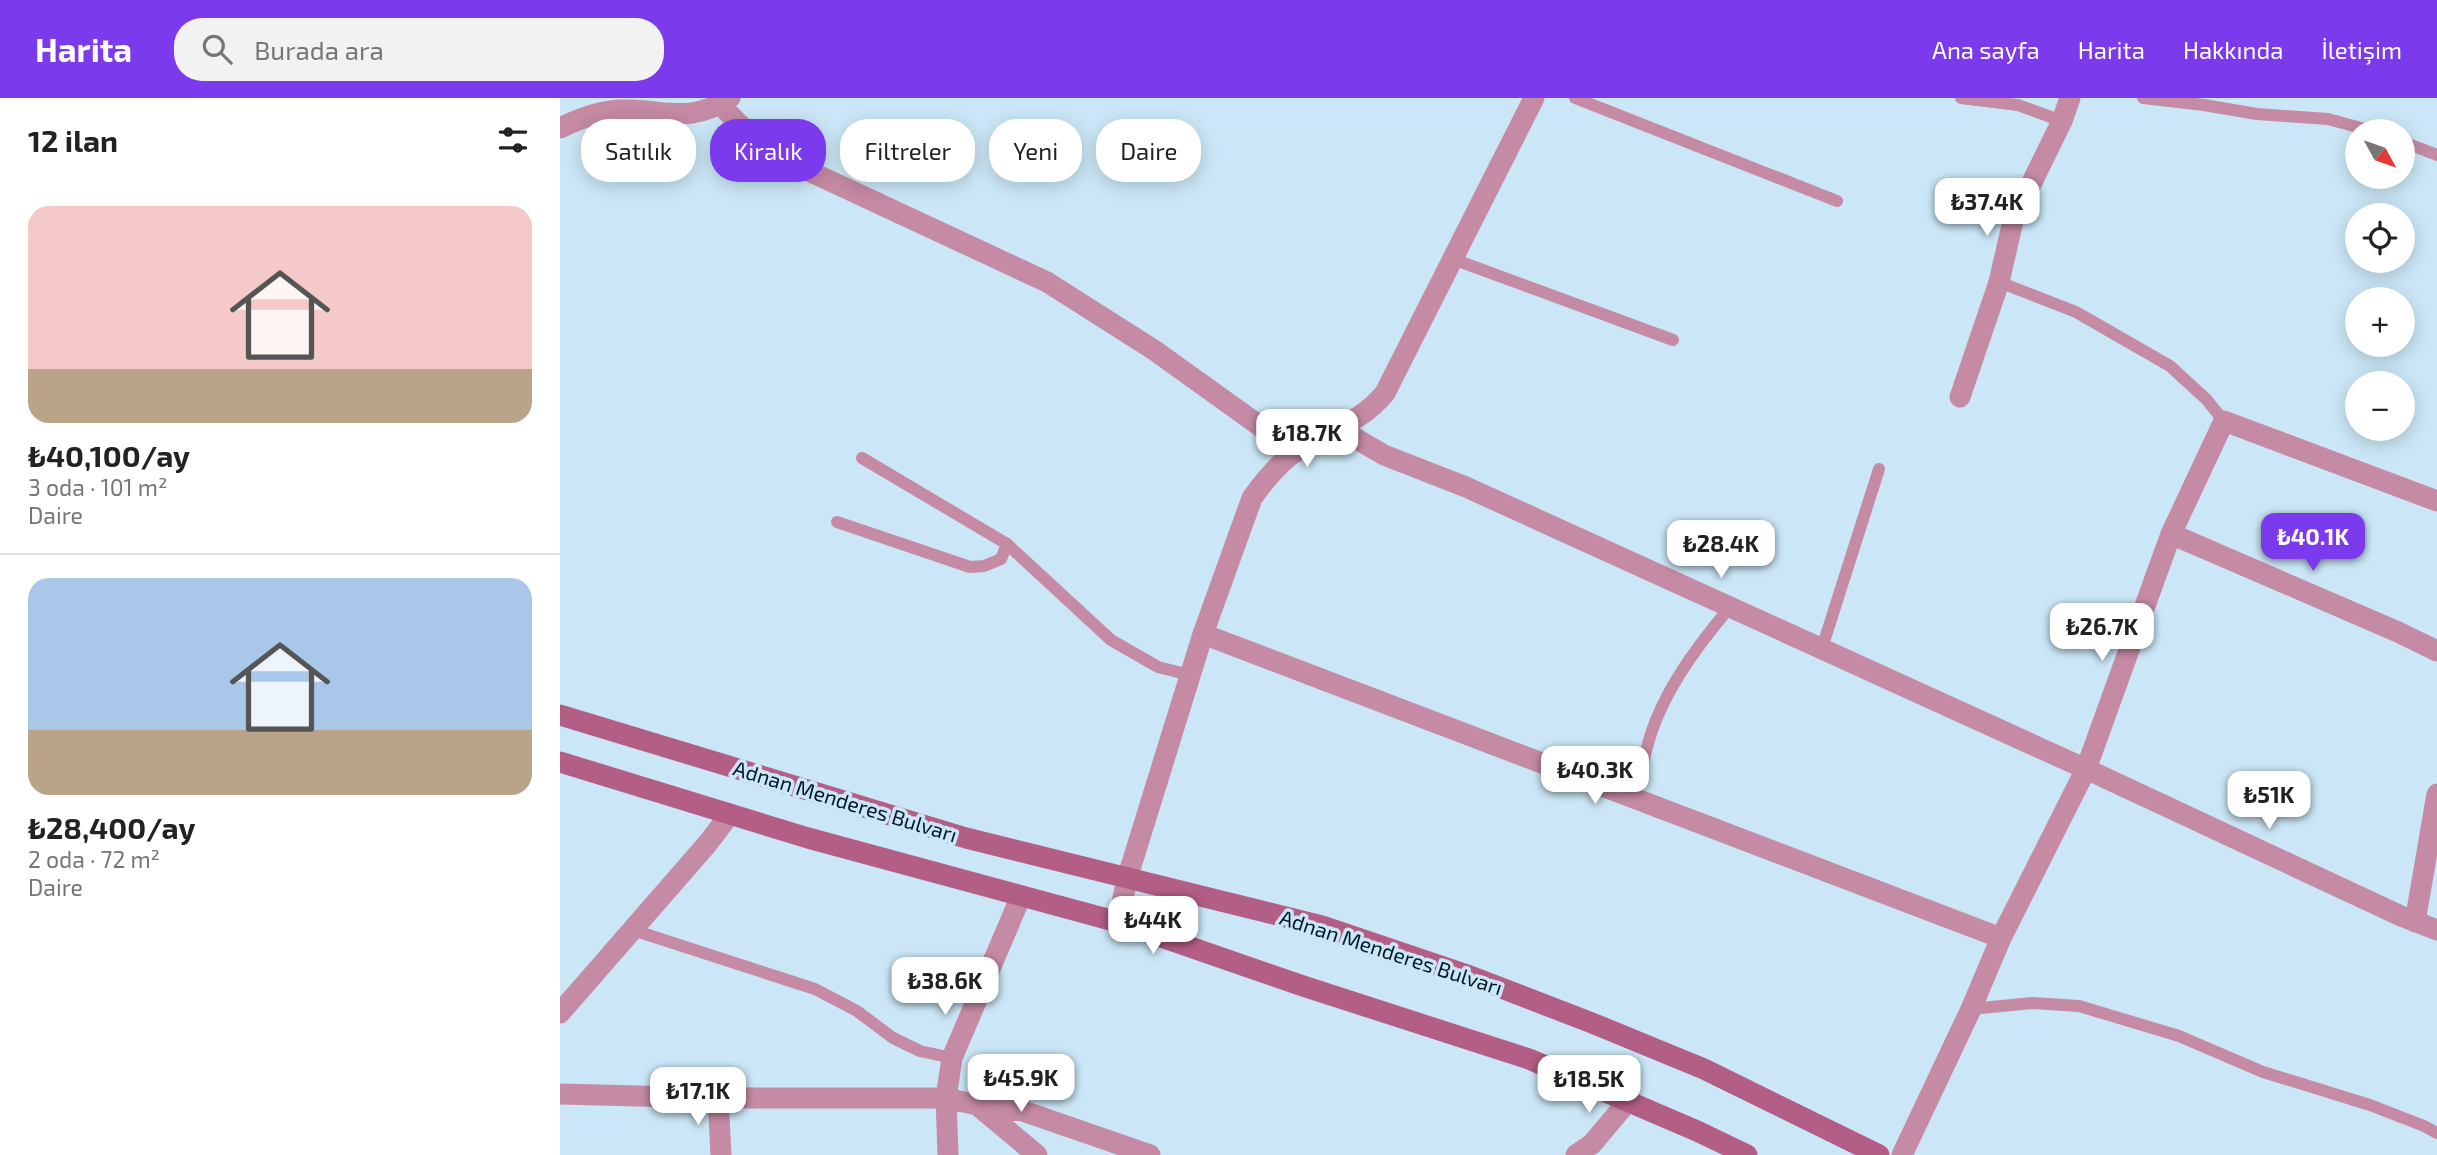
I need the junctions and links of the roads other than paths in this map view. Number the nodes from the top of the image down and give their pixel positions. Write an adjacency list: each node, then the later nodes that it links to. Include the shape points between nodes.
1 (1534, 98): 13 (street)
2 (1575, 98): 12 (lane)
3 (1961, 98): 7 (lane, via 2018,105)
4 (2070, 98): 7 (street)
5 (2143, 98): 8 (lane)
6 (725, 101): 9 (street, via 686,115 605,111); 19 (street, via 748,134 764,146 1047,282 1229,403)
7 (2062, 121): 14 (street, via 2013,221)
8 (2345, 124)
9 (560, 128)
10 (2415, 147): 11 (lane)
11 (2437, 155)
12 (1837, 201)
13 (1453, 259): 15 (lane); 18 (street, via 1385,393 1360,417)
14 (1998, 282): 16 (street); 17 (lane, via 2076,312 2170,366)
15 (1673, 340)
16 (1960, 397)
17 (2224, 421): 22 (street); 24 (street)
18 (1338, 428): 19 (street); 26 (street, via 1384,455 1466,487)
19 (1294, 453): 27 (street, via 1252,499)
20 (862, 458): 25 (lane)
21 (1879, 469): 28 (lane)
22 (2437, 501)
23 (837, 522): 25 (lane, via 970,567 1001,559)
24 (2172, 534): 29 (street); 33 (street)
25 (1007, 544): 30 (lane, via 1111,640 1158,667)
26 (1730, 607): 28 (street); 35 (lane, via 1670,690 1655,722)
27 (1203, 634): 30 (street); 35 (street)
28 (1822, 648): 33 (street)
29 (2437, 651)
30 (1190, 675): 37 (street)
31 (560, 715): 37 (main road, Adnan Menderes Bulvarı, via 953,834)
32 (560, 762): 36 (main road, Adnan Menderes Bulvarı)
33 (2086, 769): 40 (street); 43 (street)
34 (2437, 794): 40 (street)
35 (1634, 798): 43 (street)
36 (730, 814): 38 (main road, Adnan Menderes Bulvarı); 41 (street)
37 (1127, 879): 39 (street); 59 (main road, Adnan Menderes Bulvarı, via 1322,926 1470,976 1704,1069)
38 (1021, 896): 39 (main road, Adnan Menderes Bulvarı); 46 (street)
39 (1118, 922): 50 (main road, Adnan Menderes Bulvarı, via 1529,1059)
40 (2415, 922): 42 (street)
41 (633, 930): 45 (street); 46 (lane, via 815,989 857,1011 892,1038)
42 (2437, 930)
43 (2001, 938): 44 (street)
44 (1971, 1009): 52 (lane, via 2032,1003 2078,1006 2179,1036 2263,1072 2370,1105); 60 (street)
45 (560, 1013)
46 (951, 1058): 49 (street)
47 (560, 1094): 48 (street)
48 (718, 1098): 49 (street); 53 (street)
49 (946, 1098): 51 (street); 54 (street)
50 (1628, 1101): 57 (street, via 1592,1144); 58 (main road, Adnan Menderes Bulvarı)
51 (977, 1105): 55 (street); 56 (street, via 1023,1111)
52 (2437, 1133)
53 (720, 1155)
54 (948, 1155)
55 (1037, 1155)
56 (1150, 1155)
57 (1576, 1155)
58 (1747, 1155)
59 (1879, 1155)
60 (1902, 1155)

